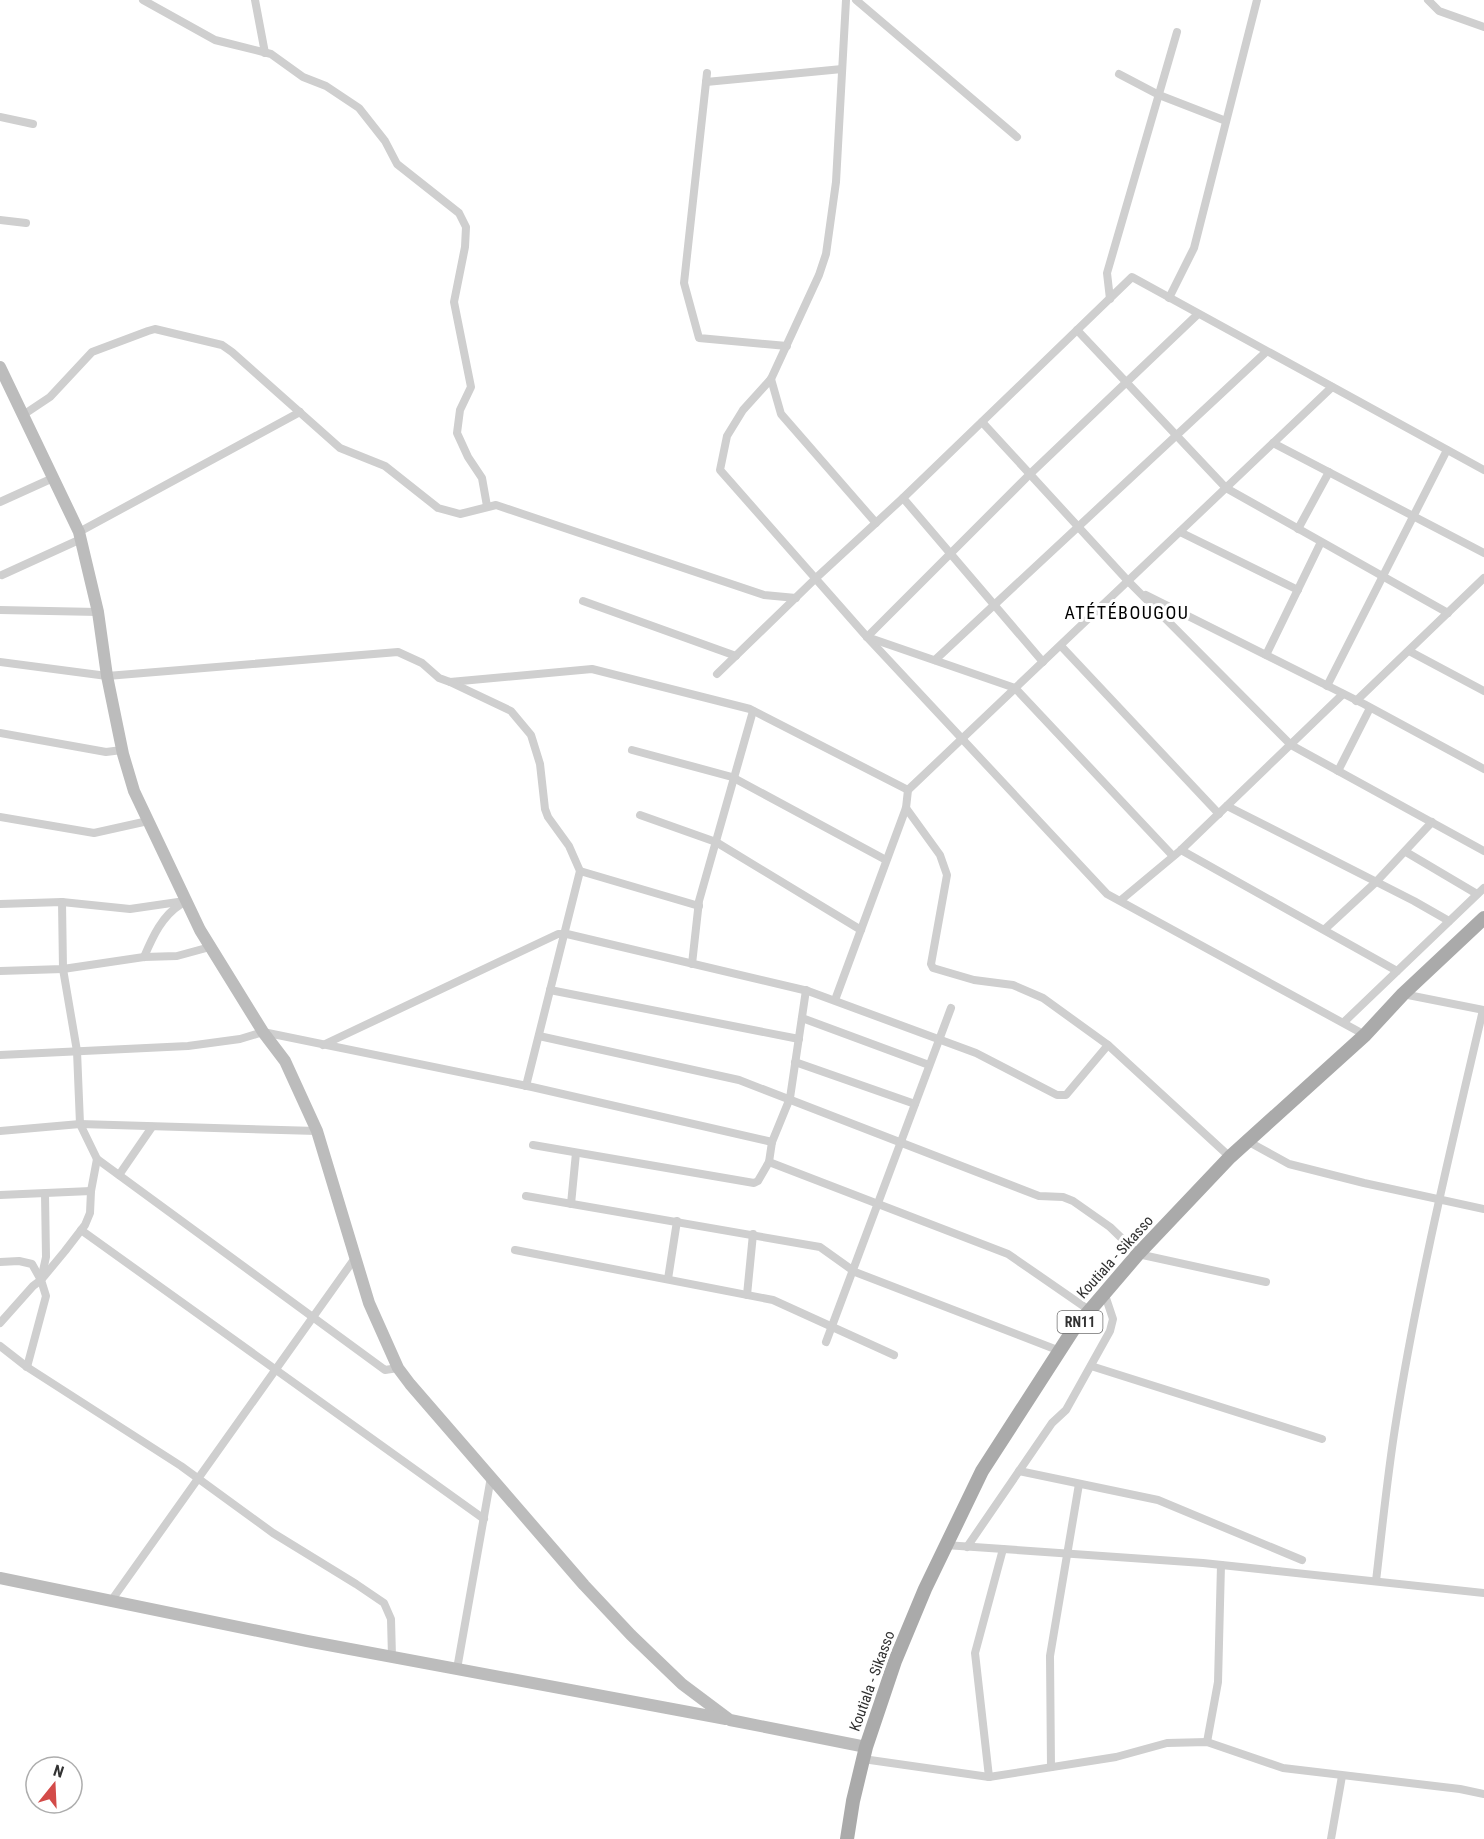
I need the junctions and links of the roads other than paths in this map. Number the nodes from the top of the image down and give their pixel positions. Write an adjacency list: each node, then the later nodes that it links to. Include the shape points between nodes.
1 (143, 0): 11 (street, via 215,40)
2 (255, 0): 11 (street)
3 (846, 0): 12 (street)
4 (856, 0): 18 (street)
5 (1257, 0): 16 (street)
6 (1428, 0): 8 (street)
7 (1443, 0): 8 (street)
8 (1438, 11): 9 (street)
9 (1484, 27)
10 (1177, 32): 14 (street)
11 (265, 53): 44 (street, via 359,108 398,164 459,213 466,227 454,302 471,387 460,410 457,433 482,478)
12 (842, 69): 25 (street, via 836,182 826,254); 25 (street, via 707,78 684,283 699,338)
13 (1119, 74): 14 (street)
14 (1159, 95): 16 (street); 21 (street, via 1107,273)
15 (0, 117): 17 (street)
16 (1226, 121): 22 (street, via 1194,248)
17 (33, 124)
18 (1017, 137)
19 (0, 220): 20 (street)
20 (26, 223)
21 (1110, 298): 22 (street, via 1132,277); 24 (street)
22 (1169, 298): 23 (street)
23 (1198, 314): 26 (street); 29 (street)
24 (1077, 330): 29 (street); 33 (street)
25 (787, 346): 28 (street)
26 (1266, 352): 30 (street); 34 (street)
27 (0, 367): 32 (street)
28 (771, 379): 46 (street, via 781,414); 56 (street, via 743,410 727,436 720,470)
29 (1126, 382): 34 (street); 39 (street)
30 (1332, 387): 35 (street); 36 (street)
31 (300, 412): 32 (street, via 222,345 155,329 92,352 50,397); 44 (street, via 340,448 385,466 438,508 460,514); 50 (street)
32 (23, 415): 40 (street)
33 (982, 422): 39 (street); 42 (street)
34 (1176, 435): 41 (street); 47 (street)
35 (1273, 443): 38 (street); 41 (street)
36 (1447, 450): 37 (street); 45 (street)
37 (1484, 470)
38 (1329, 472): 45 (street); 48 (street)
39 (1030, 474): 47 (street); 53 (street)
40 (53, 478): 43 (street); 50 (street)
41 (1226, 488): 48 (street); 49 (street)
42 (903, 498): 46 (street); 53 (street)
43 (0, 502)
44 (487, 506): 61 (street, via 496,505 764,595)
45 (1414, 516): 52 (street); 55 (street)
46 (876, 523): 56 (street)
47 (1078, 526): 58 (street); 63 (street)
48 (1298, 529): 51 (street)
49 (1180, 532): 58 (street); 59 (street)
50 (80, 535): 54 (street); 65 (street)
51 (1321, 542): 55 (street); 59 (street)
52 (1484, 553)
53 (951, 554): 63 (street); 67 (street)
54 (2, 574)
55 (1383, 577): 66 (street); 78 (street)
56 (816, 578): 61 (street); 67 (street)
57 (1484, 578): 66 (street)
58 (1128, 581): 60 (street); 68 (street)
59 (1298, 590): 70 (street)
60 (1139, 592): 70 (street); 87 (street)
61 (796, 598): 71 (street)
62 (583, 601): 71 (street)
63 (993, 604): 72 (street); 74 (street)
64 (0, 610): 65 (street)
65 (98, 612): 76 (street)
66 (1448, 613): 69 (street)
67 (867, 637): 72 (street); 86 (street)
68 (1061, 646): 74 (street); 96 (street)
69 (1409, 651): 80 (street); 82 (street)
70 (1266, 655): 78 (street)
71 (736, 656): 75 (street)
72 (935, 660): 79 (street)
73 (0, 662): 76 (street)
74 (1043, 662): 79 (street)
75 (717, 674)
76 (107, 676): 77 (street, via 398,652); 88 (street)
77 (450, 682): 84 (street, via 592,669); 107 (street, via 511,711 531,735 548,817 569,846)
78 (1328, 686): 81 (street)
79 (1015, 688): 86 (street); 105 (street)
80 (1484, 691)
81 (1343, 694): 82 (street); 87 (street)
82 (1356, 701): 83 (street)
83 (1370, 708): 90 (street); 91 (street)
84 (753, 711): 92 (street); 93 (street)
85 (0, 733): 88 (street, via 106,752)
86 (963, 737): 93 (street); 110 (street, via 1107,894)
87 (1291, 745): 91 (street); 94 (street)
88 (122, 750): 99 (street)
89 (632, 750): 92 (street)
90 (1484, 769)
91 (1338, 771): 100 (street)
92 (734, 778): 101 (street); 106 (street)
93 (908, 790): 95 (street)
94 (1227, 806): 96 (street); 108 (street)
95 (906, 807): 106 (street); 140 (street, via 940,855 947,875 933,968 974,981 1012,985 1043,998)
96 (1219, 814): 102 (street)
97 (640, 815): 101 (street)
98 (0, 818): 99 (street, via 94,833)
99 (148, 821): 112 (street)
100 (1432, 822): 103 (street); 104 (street)
101 (716, 842): 114 (street); 118 (street)
102 (1181, 850): 105 (street); 117 (street)
103 (1484, 850)
104 (1406, 852): 108 (street); 109 (street)
105 (1172, 855): 110 (street)
106 (886, 860): 118 (street)
107 (580, 871): 114 (street); 119 (street)
108 (1377, 882): 116 (street); 117 (street)
109 (1480, 891): 116 (street)
110 (1121, 900): 133 (street)
111 (62, 902): 112 (street, via 130,909); 113 (street); 123 (street)
112 (185, 902): 120 (street); 121 (street, via 170,911)
113 (0, 904)
114 (699, 906): 122 (street)
115 (1484, 918): 128 (main road, Koutiala - Sikasso / RN11)
116 (1449, 921): 125 (street)
117 (1325, 929): 125 (street)
118 (861, 930): 129 (street)
119 (564, 934): 122 (street); 126 (street); 139 (street)
120 (210, 947): 121 (street, via 177,956); 134 (street)
121 (144, 957): 123 (street)
122 (692, 964): 127 (street)
123 (63, 969): 124 (street); 141 (street)
124 (0, 971)
125 (1397, 971): 133 (street)
126 (550, 990): 136 (street); 137 (street)
127 (806, 990): 129 (street); 132 (street)
128 (1403, 993): 131 (street); 135 (main road, Koutiala - Sikasso / RN11)
129 (835, 1000): 138 (street)
130 (951, 1008): 138 (street)
131 (1484, 1010): 165 (street)
132 (802, 1018): 137 (street); 144 (street)
133 (1344, 1022): 135 (street)
134 (263, 1032): 139 (street); 141 (street, via 188,1046); 151 (street, via 285,1061)
135 (1365, 1035): 154 (main road, Koutiala - Sikasso / RN11)
136 (538, 1036): 145 (street); 146 (street, via 739,1080)
137 (799, 1039): 143 (street)
138 (939, 1039): 140 (street, via 976,1053 1058,1095 1066,1095); 144 (street)
139 (323, 1044): 145 (street)
140 (1108, 1045): 157 (street)
141 (77, 1052): 142 (street); 148 (street)
142 (0, 1055)
143 (795, 1062): 146 (street); 147 (street)
144 (929, 1065): 147 (street)
145 (526, 1086): 153 (street)
146 (790, 1098): 152 (street); 153 (street)
147 (915, 1104): 152 (street)
148 (80, 1124): 149 (street); 150 (street); 158 (street)
149 (152, 1127): 151 (street); 160 (street)
150 (0, 1131)
151 (317, 1131): 174 (street)
152 (901, 1141): 167 (street); 173 (street, via 1039,1196 1073,1201 1110,1227)
153 (772, 1142): 159 (street)
154 (1249, 1142): 157 (main road, Koutiala - Sikasso / RN11); 165 (street, via 1289,1164)
155 (533, 1145): 156 (street)
156 (576, 1153): 159 (street, via 754,1183); 166 (street)
157 (1230, 1157): 173 (main road, Koutiala - Sikasso / RN11)
158 (98, 1159): 160 (street); 161 (street)
159 (769, 1162): 167 (street)
160 (119, 1175): 183 (street)
161 (91, 1191): 162 (street); 170 (street, via 90,1213)
162 (45, 1194): 163 (street); 177 (street, via 46,1257)
163 (0, 1195)
164 (526, 1196): 166 (street)
165 (1439, 1198): 168 (street); 207 (street, via 1395,1429)
166 (571, 1204): 169 (street)
167 (877, 1204): 176 (street); 182 (street, via 1008,1254)
168 (1484, 1209)
169 (677, 1221): 171 (street); 178 (street)
170 (81, 1230): 177 (street); 193 (street)
171 (753, 1234): 176 (street, via 820,1247); 181 (street)
172 (515, 1250): 178 (street)
173 (1138, 1254): 179 (street); 180 (main road, Koutiala - Sikasso / RN11)
174 (355, 1258): 183 (street); 192 (street, via 369,1303)
175 (0, 1262): 177 (street, via 32,1264)
176 (852, 1270): 185 (street); 188 (street)
177 (41, 1280): 184 (street); 191 (street, via 46,1296)
178 (668, 1280): 181 (street)
179 (1266, 1282)
180 (1104, 1292): 182 (main road, Koutiala - Sikasso / RN11); 190 (street, via 1113,1319)
181 (747, 1295): 185 (street, via 773,1300)
182 (1089, 1310): 188 (main road, Koutiala - Sikasso / RN11)
183 (313, 1317): 192 (street, via 385,1370); 193 (street)
184 (0, 1323)
185 (831, 1326): 186 (street); 189 (street)
186 (826, 1342)
187 (0, 1346): 191 (street)
188 (1060, 1351): 200 (main road, Koutiala - Sikasso / RN11, via 982,1471)
189 (894, 1355)
190 (1091, 1366): 194 (street); 195 (street, via 1066,1410 1052,1423)
191 (27, 1367): 197 (street)
192 (398, 1368): 196 (street)
193 (275, 1370): 197 (street); 199 (street)
194 (1322, 1438)
195 (1019, 1472): 198 (street); 201 (street)
196 (491, 1477): 199 (street); 212 (street, via 631,1635 682,1684)
197 (198, 1478): 209 (street); 210 (street, via 273,1533 384,1603 391,1619)
198 (1079, 1484): 203 (street); 204 (street, via 1158,1500)
199 (484, 1519): 211 (street)
200 (945, 1545): 201 (street); 214 (main road, Koutiala - Sikasso / RN11, via 895,1661)
201 (967, 1547): 202 (street)
202 (1003, 1549): 203 (street); 217 (street, via 975,1653)
203 (1067, 1554): 205 (street); 215 (street, via 1050,1656)
204 (1302, 1560)
205 (1221, 1565): 207 (street); 213 (street, via 1218,1682)
206 (0, 1578): 209 (street)
207 (1376, 1581): 208 (street)
208 (1484, 1593)
209 (111, 1601): 210 (street)
210 (392, 1657): 211 (street)
211 (457, 1669): 212 (street)
212 (730, 1720): 214 (street)
213 (1207, 1742): 215 (street, via 1167,1743 1116,1757); 216 (street, via 1283,1768)
214 (865, 1753): 217 (street); 219 (main road, Koutiala - Sikasso / RN11)
215 (1051, 1767): 217 (street)
216 (1342, 1776): 218 (street); 220 (street)
217 (989, 1777)
218 (1484, 1794)
219 (847, 1839)
220 (1332, 1839)

